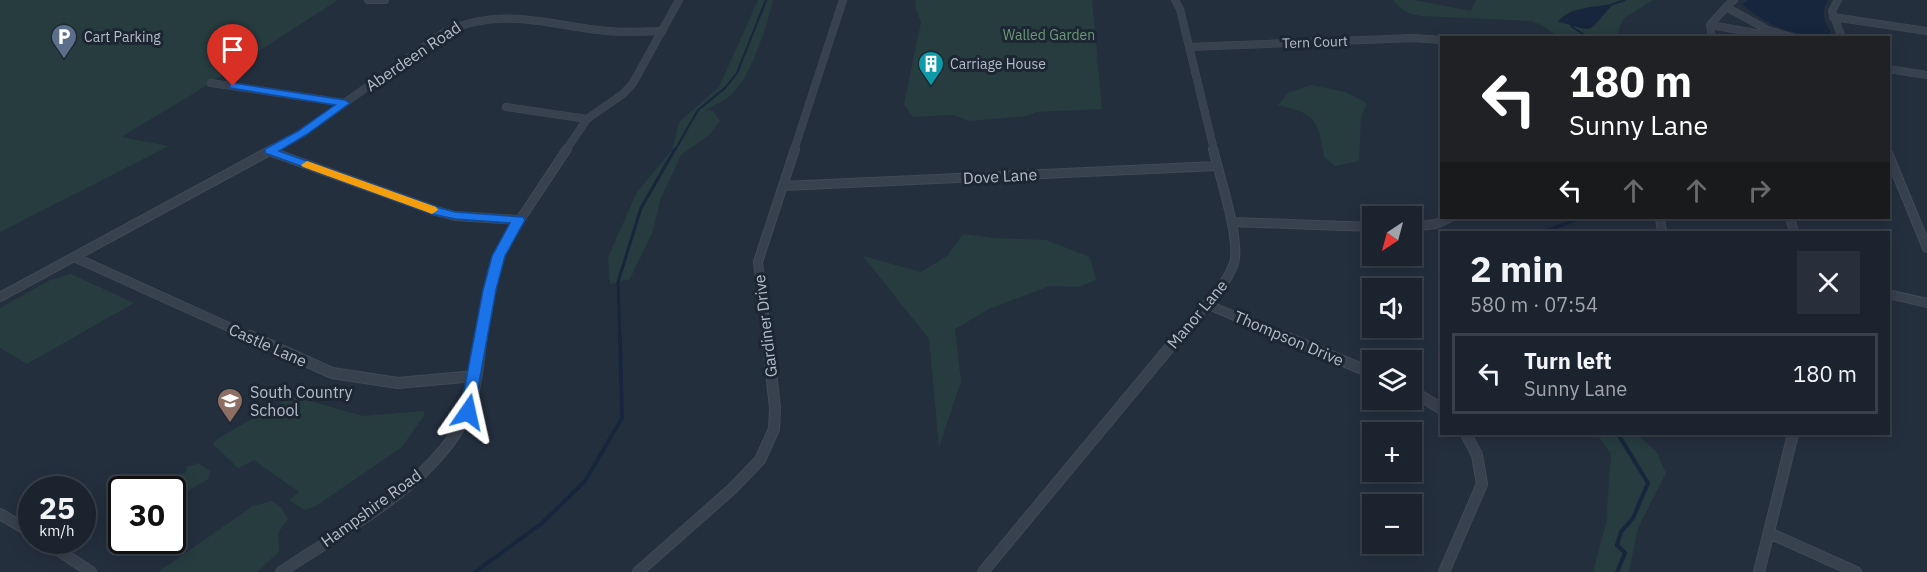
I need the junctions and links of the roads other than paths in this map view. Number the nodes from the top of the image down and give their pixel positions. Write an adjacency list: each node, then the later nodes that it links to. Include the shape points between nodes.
1 (368, 0): 2 (street)
2 (385, 0)
3 (678, 0): 11 (street, Hampshire Road)
4 (843, 0): 28 (street, Gardiner Drive)
5 (1175, 0): 18 (street, Manor Lane)
6 (1734, 0): 8 (street)
7 (1838, 0): 9 (street)
8 (1726, 7): 10 (street); 15 (street)
9 (1833, 16): 12 (street); 16 (street)
10 (1710, 26): 13 (street); 14 (street)
11 (662, 31): 22 (street, Aberdeen Road, via 600,30 508,16 480,17 445,32); 24 (street, Hampshire Road, via 633,83)
12 (1927, 31)
13 (1712, 36)
14 (1773, 36)
15 (1788, 36)
16 (1841, 36)
17 (1440, 40): 18 (street, Tern Court)
18 (1189, 47): 27 (street, Manor Lane)
19 (1890, 69): 20 (street)
20 (1927, 75)
21 (211, 82): 22 (street)
22 (345, 103): 25 (street, Aberdeen Road)
23 (506, 106): 24 (street)
24 (588, 119): 30 (street, Hampshire Road)
25 (269, 151): 30 (street, via 436,211); 35 (street, Aberdeen Road)
26 (1890, 158): 34 (street)
27 (1217, 166): 28 (street, Dove Lane); 31 (street, Manor Lane)
28 (783, 186): 52 (street, Gardiner Drive, via 758,262 774,429 760,460)
29 (1447, 219): 32 (street)
30 (518, 220): 41 (street, Hampshire Road, via 498,256)
31 (1232, 222): 33 (street); 39 (street, Manor Lane, via 1235,261)
32 (1422, 226)
33 (1362, 227)
34 (1927, 248)
35 (74, 257): 37 (street, Aberdeen Road); 41 (street, Castle Lane, via 332,373 398,383)
36 (1890, 294): 38 (street)
37 (0, 297)
38 (1927, 303)
39 (1206, 304): 40 (street, Thompson Drive); 53 (street, Manor Lane)
40 (1362, 369)
41 (475, 376): 51 (street, Hampshire Road, via 468,412 433,463)
42 (1422, 397): 43 (street)
43 (1440, 408)
44 (1467, 435): 54 (street, via 1477,455 1482,484)
45 (1793, 435): 48 (street)
46 (0, 514): 47 (street)
47 (18, 525)
48 (1769, 533): 55 (street); 56 (street)
49 (64, 554): 50 (street)
50 (91, 572)
51 (281, 572)
52 (638, 572)
53 (982, 572)
54 (1444, 572)
55 (1759, 572)
56 (1856, 572)

